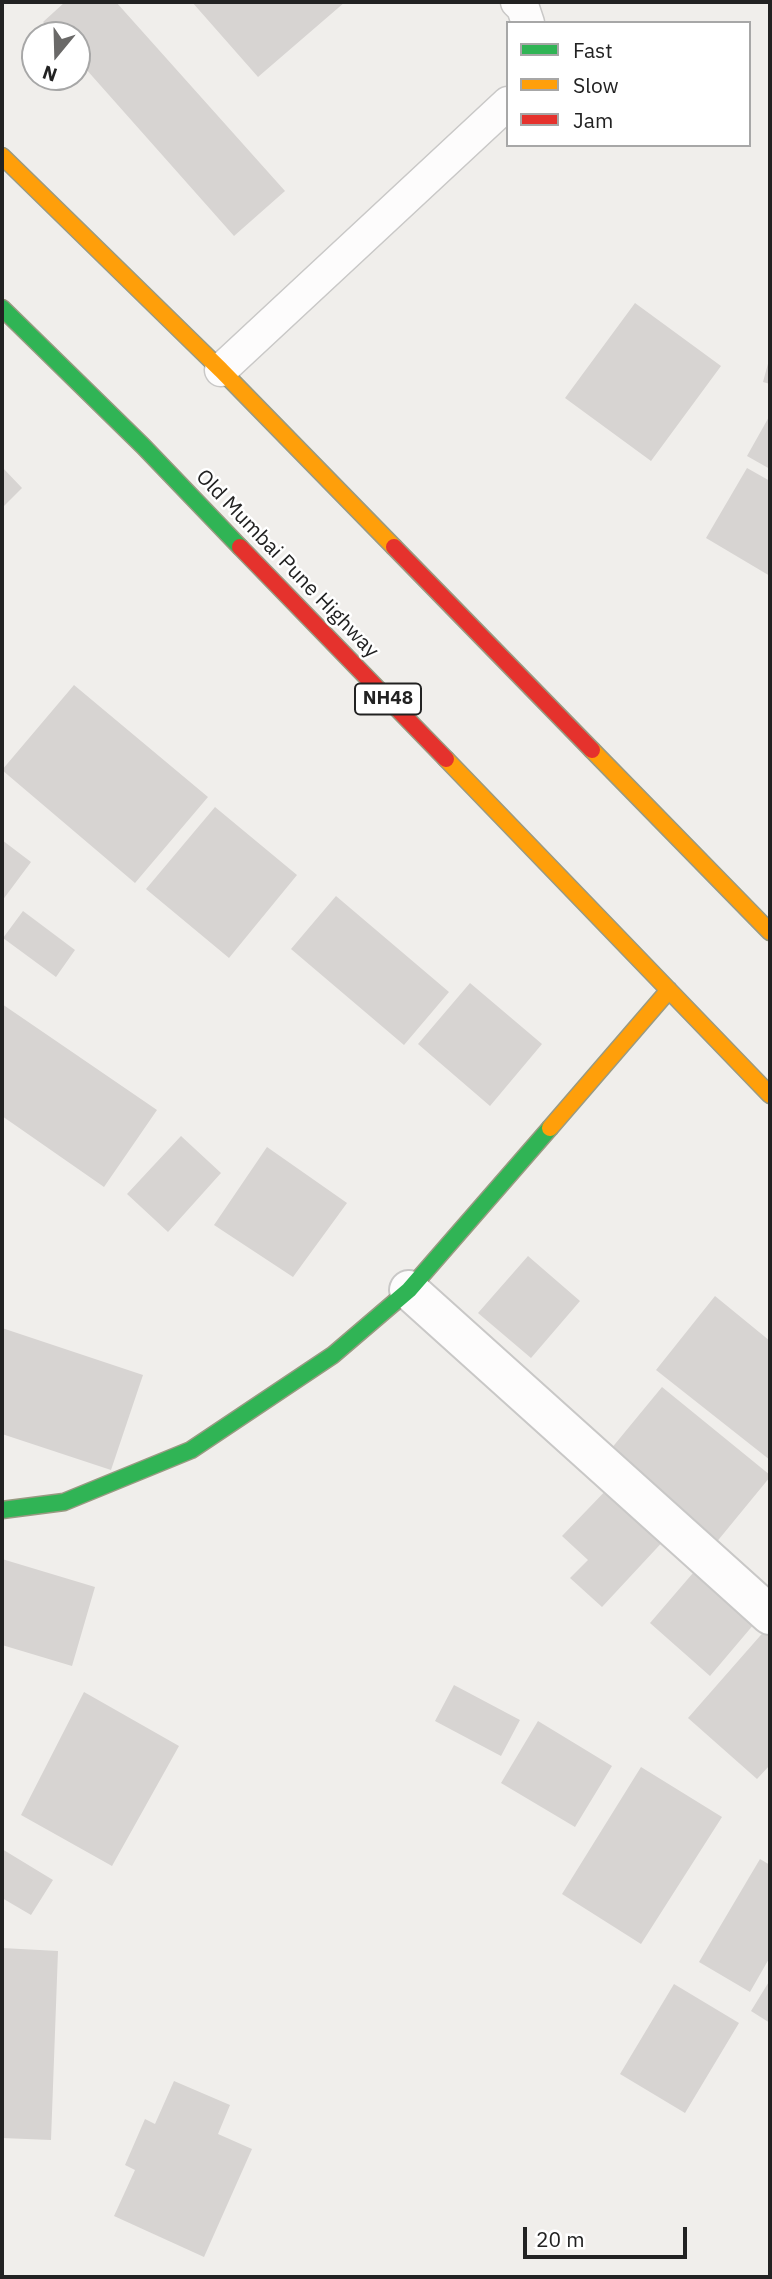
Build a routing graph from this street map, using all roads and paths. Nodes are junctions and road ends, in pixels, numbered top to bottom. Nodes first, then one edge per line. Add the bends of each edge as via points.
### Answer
1 (517, 2) edge
2 (526, 21) edge
3 (506, 105) edge
4 (2, 156) edge
5 (2, 308) edge
6 (221, 370) junction
7 (770, 932) edge
8 (669, 990) junction
9 (770, 1095) edge
10 (409, 1290) junction
11 (2, 1509) edge
12 (770, 1615) edge

1 - 2 lane
3 - 6 lane
4 - 6 main road
5 - 8 main road, Old Mumbai Pune Highway / NH48 via 143,446
6 - 7 main road
8 - 9 main road, Old Mumbai Pune Highway / NH48
8 - 10 main road
10 - 11 main road via 333,1355 191,1450 64,1502
10 - 12 street

